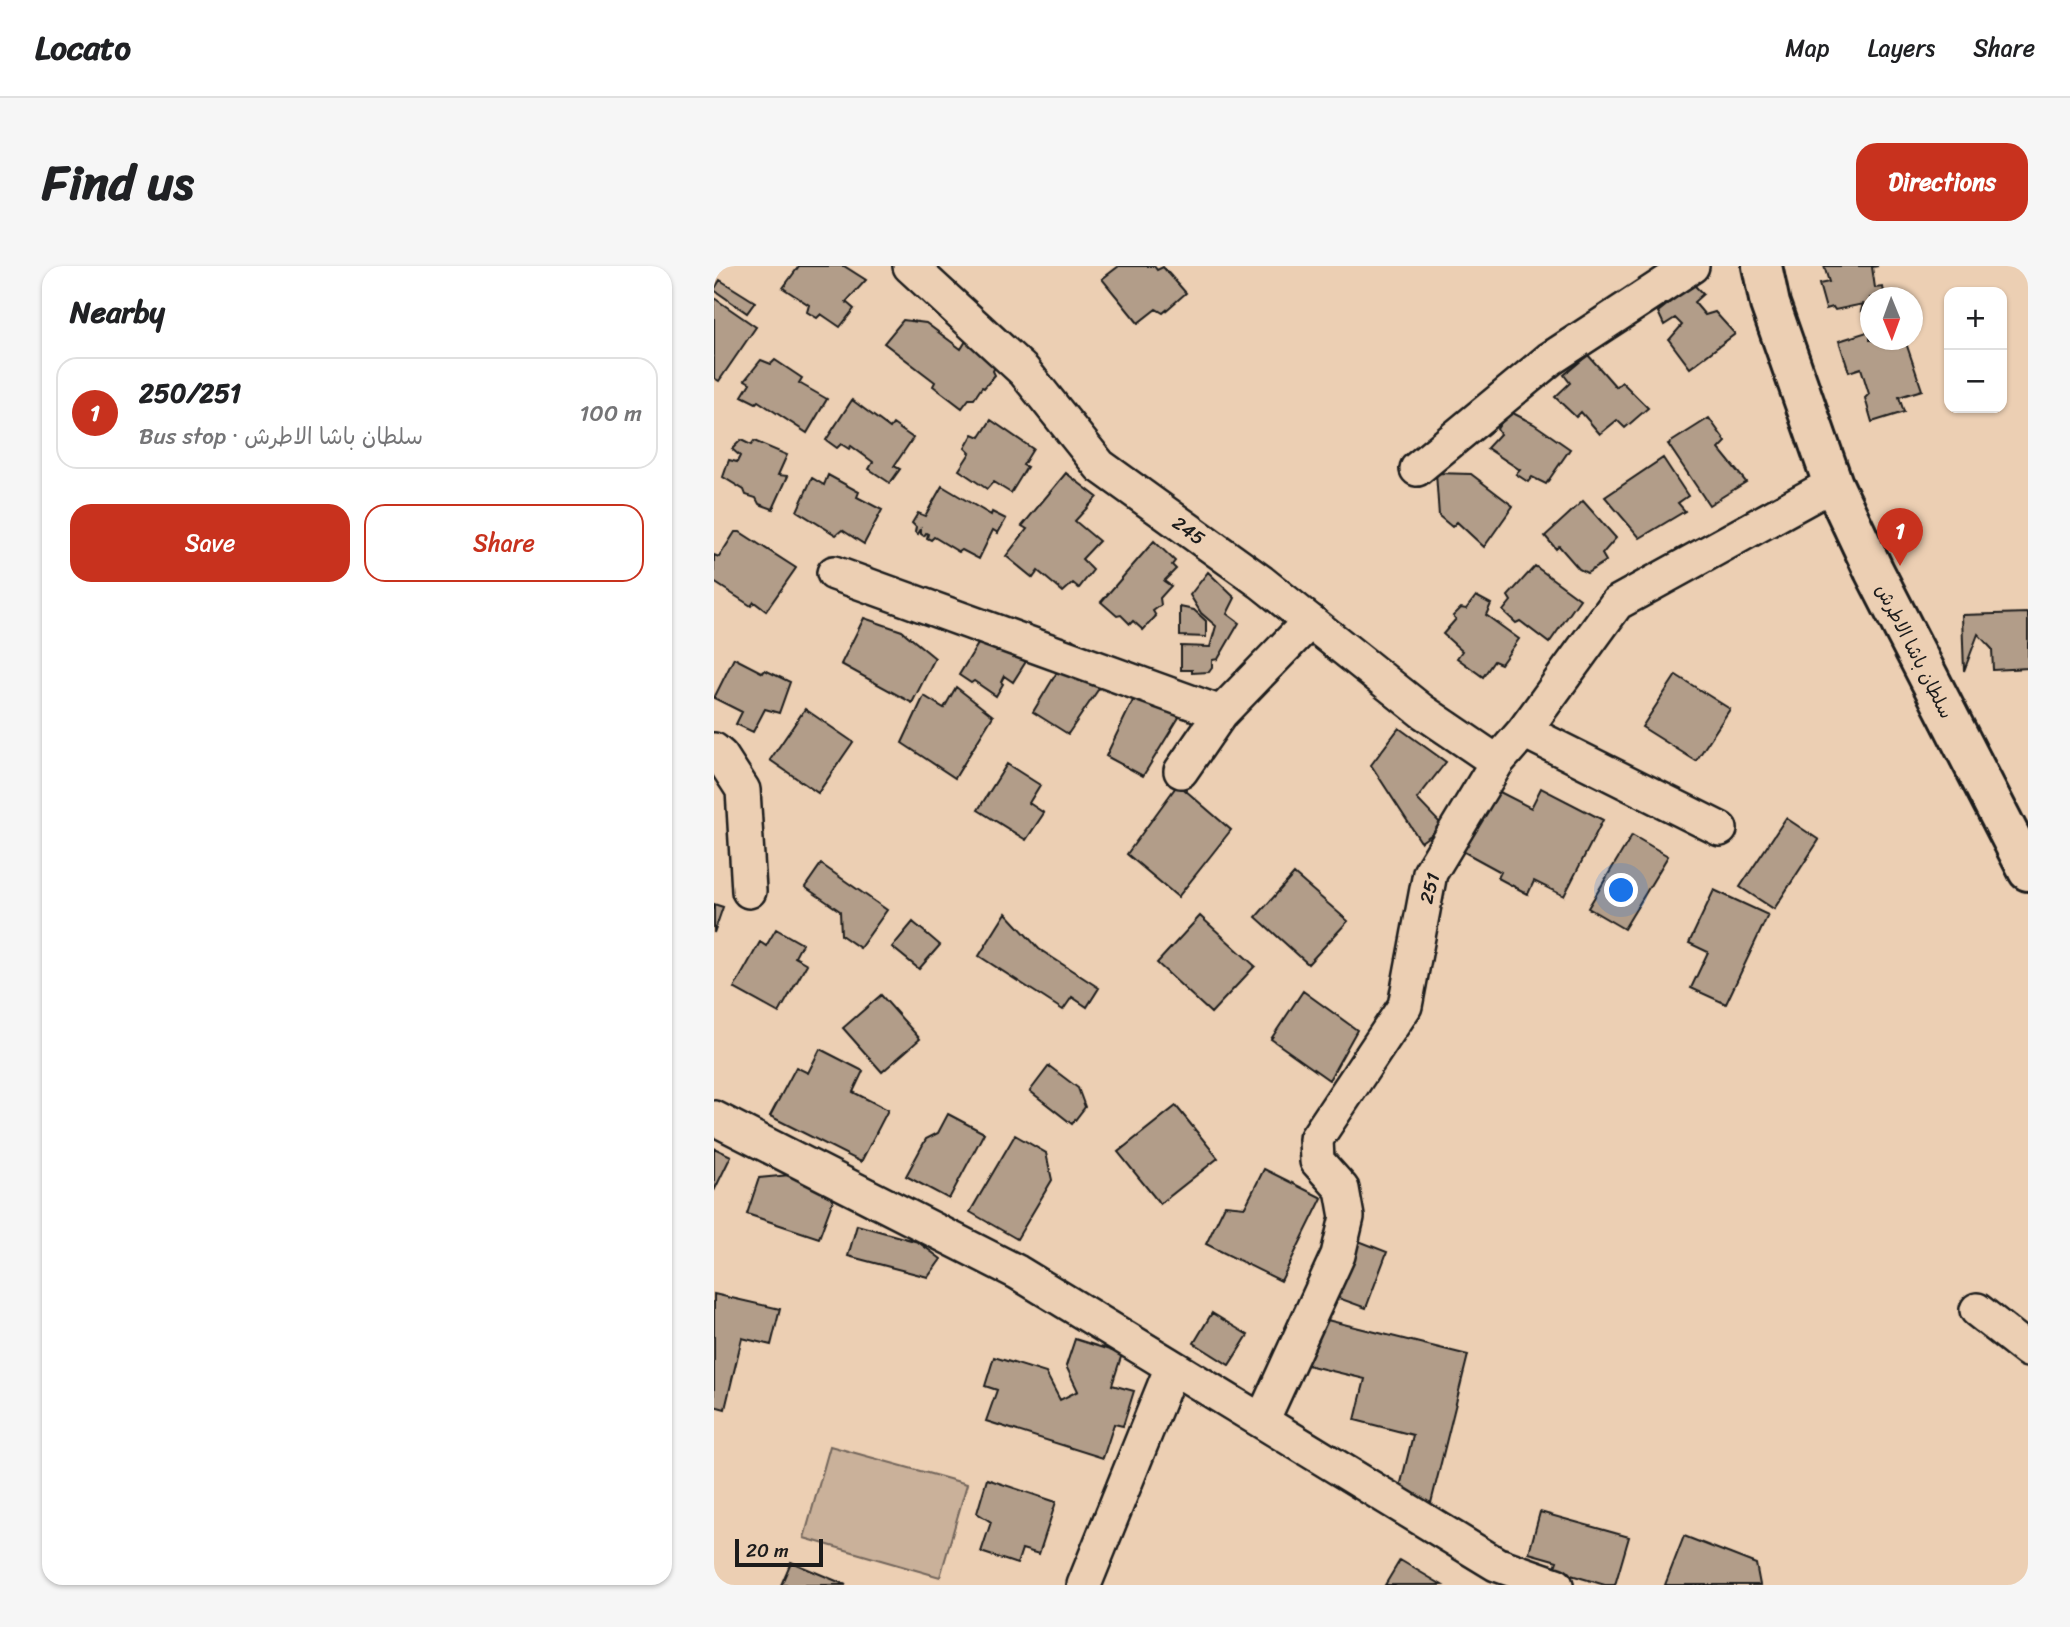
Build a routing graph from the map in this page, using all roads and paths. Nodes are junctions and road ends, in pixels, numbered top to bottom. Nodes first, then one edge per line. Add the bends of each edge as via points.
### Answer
1 (910, 266) edge
2 (1692, 266) edge
3 (1762, 266) edge
4 (1418, 469) dead end
5 (1833, 484) junction
6 (834, 573) dead end
7 (1310, 621) junction
8 (1220, 713) junction
9 (1524, 731) junction
10 (714, 750) edge
11 (1497, 762) junction
12 (1181, 771) dead end
13 (1720, 829) dead end
14 (2028, 871) edge
15 (749, 891) dead end
16 (714, 1118) edge
17 (1977, 1310) dead end
18 (2028, 1350) edge
19 (1172, 1367) junction
20 (1262, 1421) junction
21 (1084, 1585) edge
22 (1556, 1585) edge

1 - 7 street, 245 via 1024,371 1100,466
2 - 4 street via 1550,359
3 - 5 main road, سلطان باشا الاطرش via 1770,304
5 - 9 street, 251 via 1617,603
5 - 14 main road, سلطان باشا الاطرش
6 - 8 street
7 - 8 street
7 - 11 street, 245 via 1422,711
8 - 12 street
9 - 11 street, 251
9 - 13 street
10 - 15 street via 743,790
11 - 20 street, 251 via 1430,873 1405,1006 1316,1139 1317,1161 1342,1189 1347,1217 1338,1255
16 - 19 street via 1017,1272
17 - 18 street
19 - 20 street
19 - 21 street
20 - 22 street via 1496,1564

